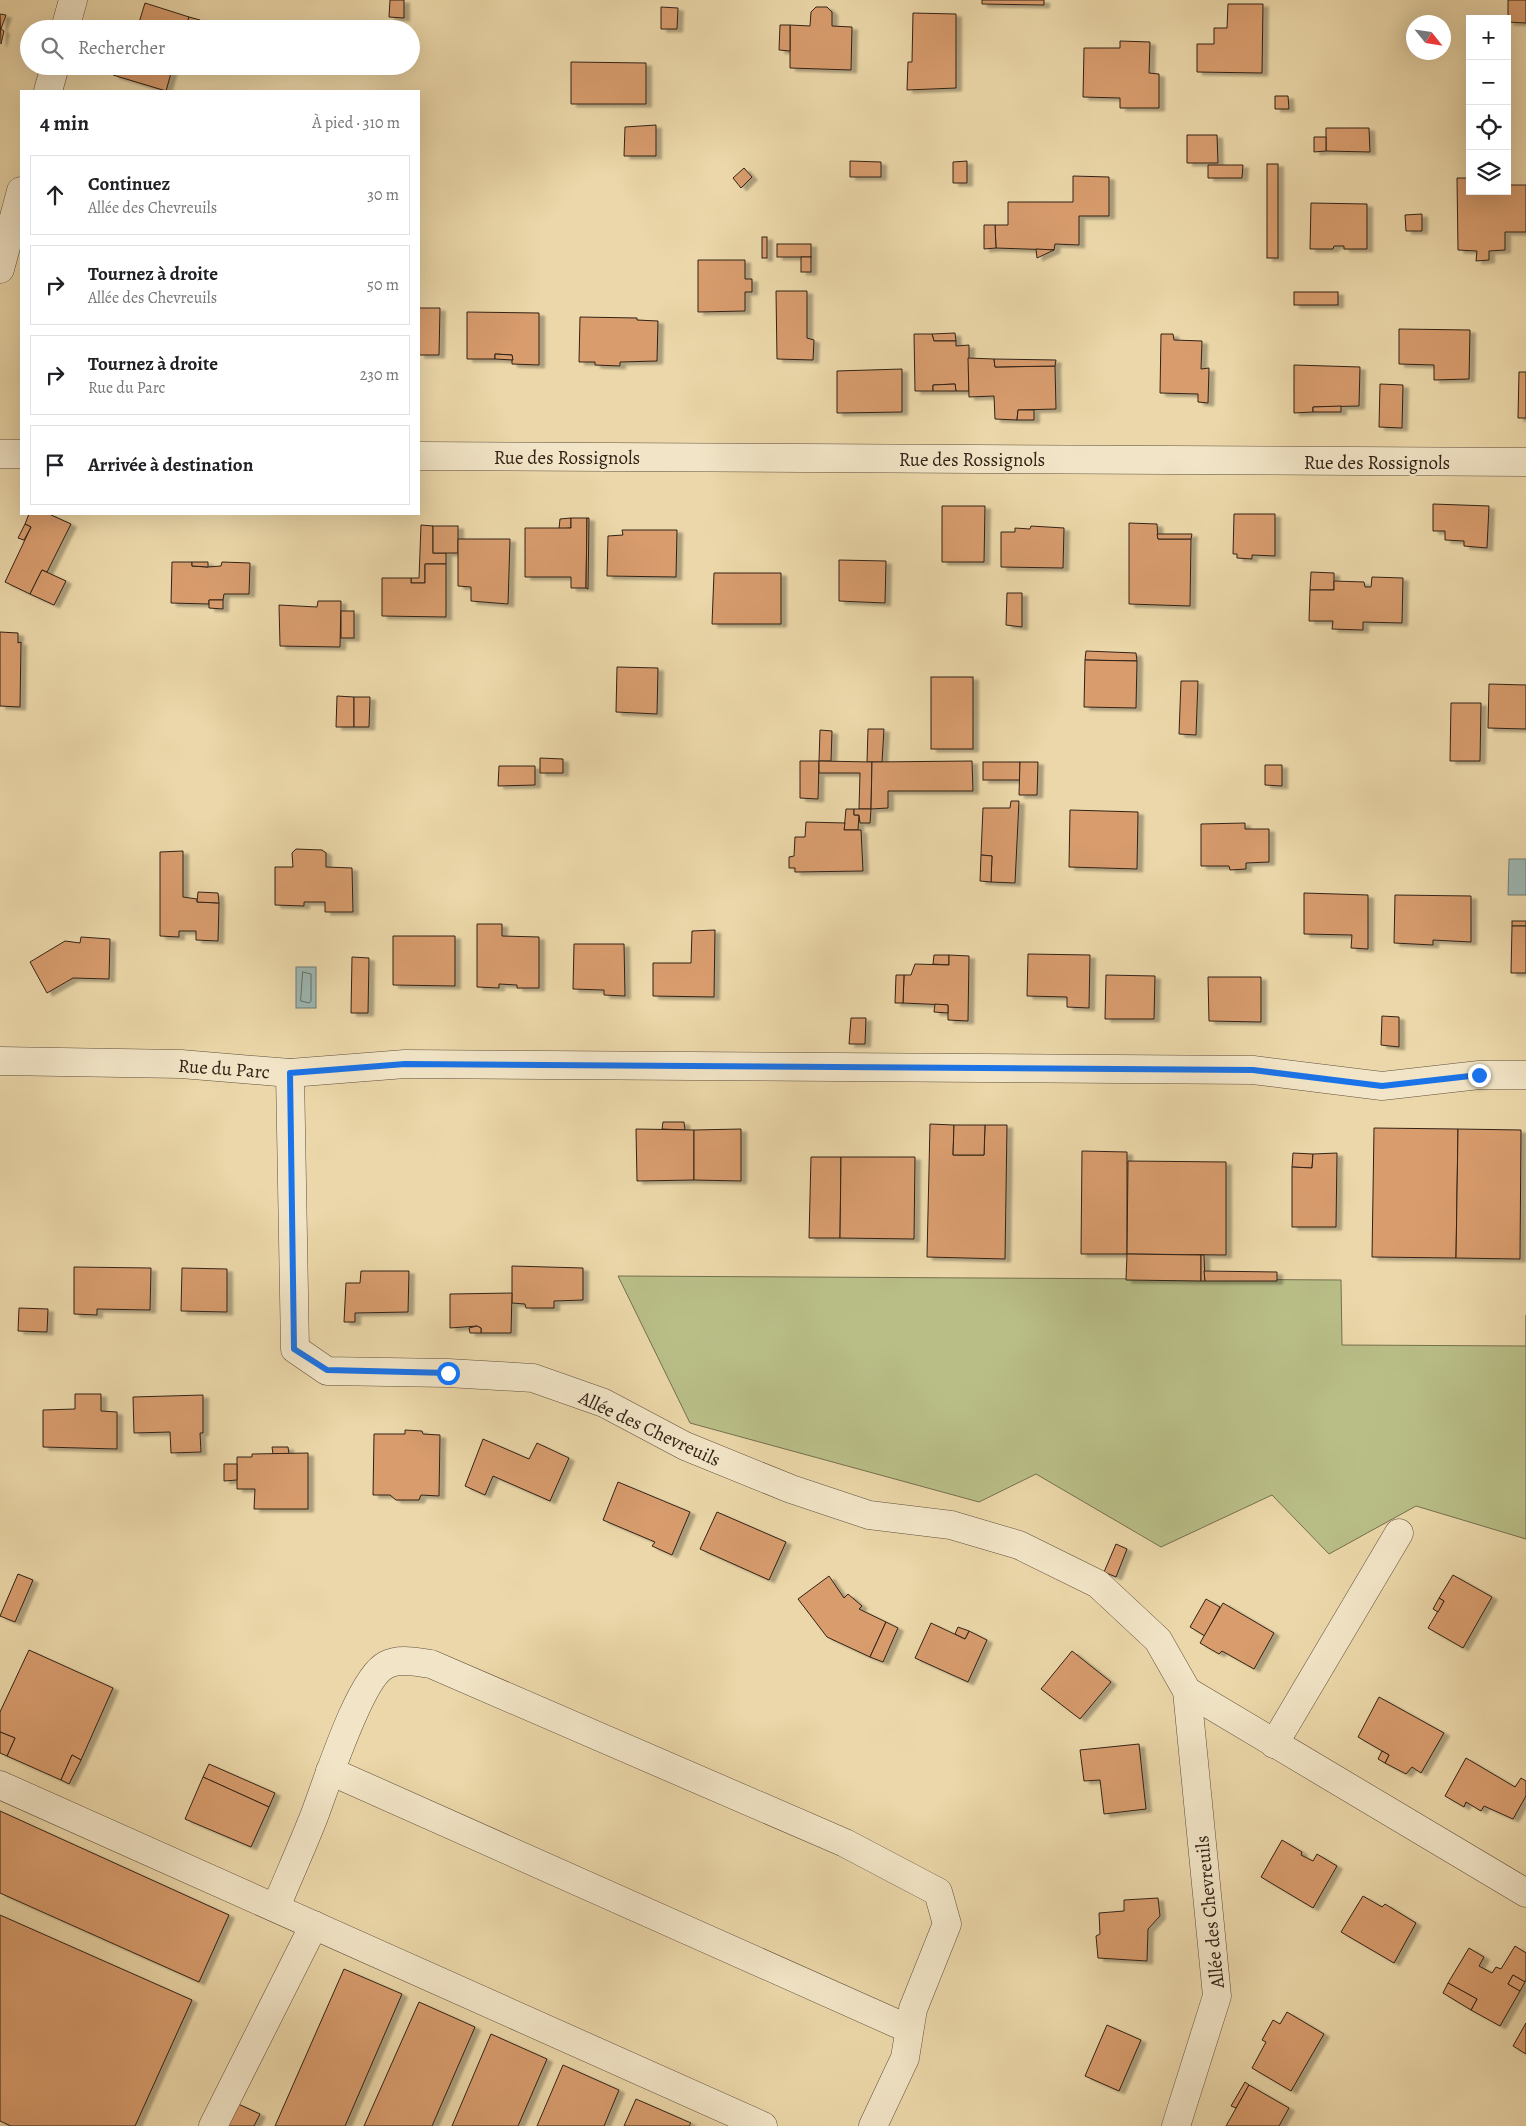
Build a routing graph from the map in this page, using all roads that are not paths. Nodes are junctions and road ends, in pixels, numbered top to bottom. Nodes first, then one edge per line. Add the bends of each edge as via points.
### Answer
1 (73, 0) edge
2 (67, 20) edge
3 (52, 75) edge
4 (48, 90) edge
5 (20, 195) edge
6 (0, 269) edge
7 (0, 454) edge
8 (20, 454) edge
9 (420, 456) edge
10 (1526, 462) edge
11 (0, 1062) edge
12 (290, 1073) junction
13 (1526, 1076) edge
14 (1399, 1533) dead end
15 (1187, 1692) junction
16 (1274, 1744) junction
17 (330, 1771) junction
18 (0, 1785) edge
19 (1526, 1893) edge
20 (276, 1907) junction
21 (314, 1925) junction
22 (909, 2028) junction
23 (213, 2126) edge
24 (763, 2126) edge
25 (873, 2126) edge
26 (1176, 2126) edge

1 - 2 street
3 - 4 street
5 - 6 street
7 - 8 street
9 - 10 street, Rue des Rossignols
11 - 12 street, Rue du Parc via 181,1064
12 - 13 street, Rue du Parc via 405,1064 1243,1070 1382,1086 1479,1075
12 - 15 street, Allée des Chevreuils via 294,1349 327,1370 533,1378 604,1403 685,1446 791,1489 869,1515 951,1525 1019,1545 1098,1584 1158,1640
14 - 16 street
15 - 16 street, Allée des Chevreuils
15 - 26 street, Allée des Chevreuils via 1218,1996
16 - 19 street, Allée des Chevreuils
17 - 20 street
17 - 22 street
17 - 22 street via 365,1690 384,1665 403,1660 431,1664 845,1843 938,1892 947,1924 913,2009
18 - 20 street
20 - 21 street
21 - 23 street
21 - 24 street
22 - 25 street via 904,2058

